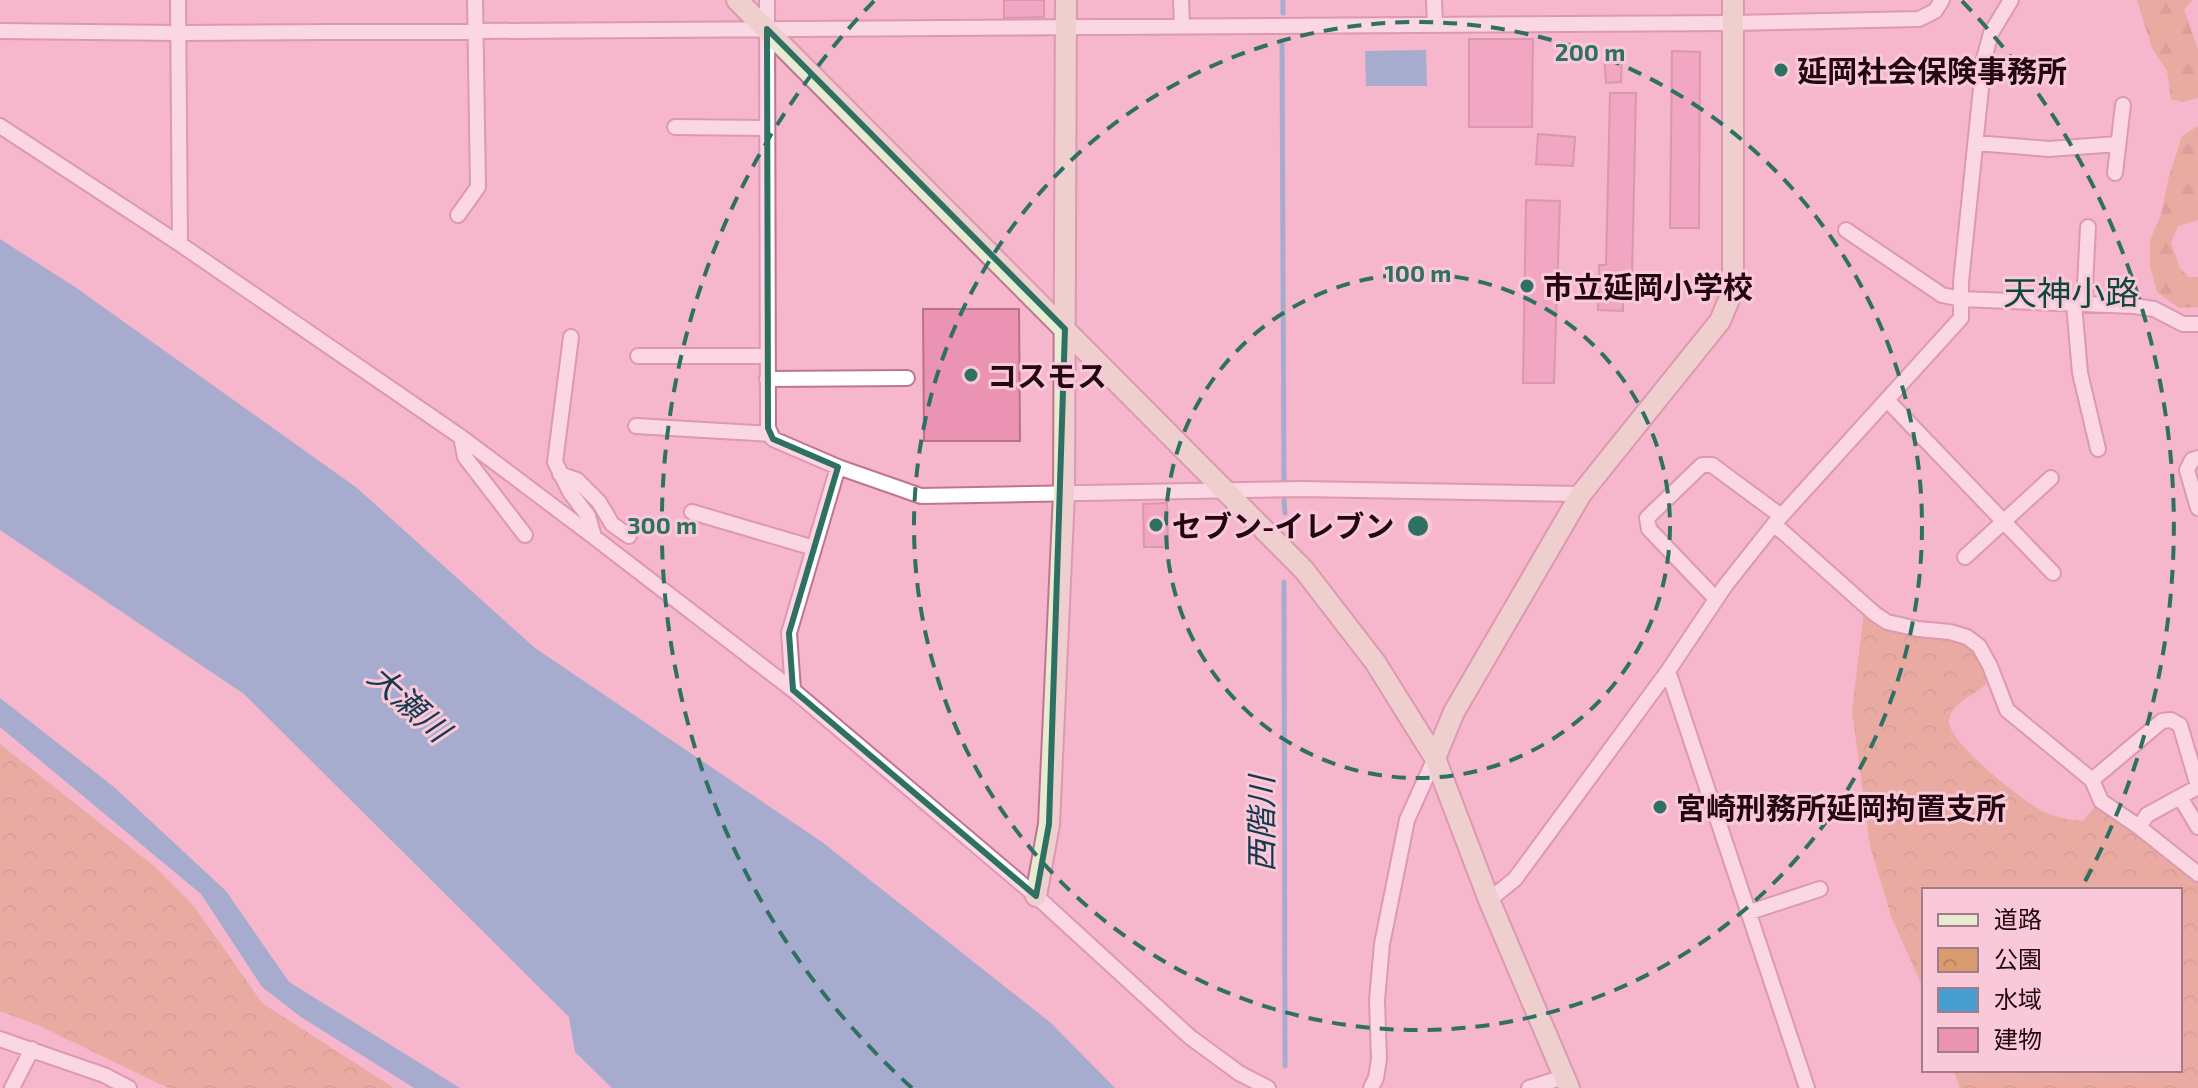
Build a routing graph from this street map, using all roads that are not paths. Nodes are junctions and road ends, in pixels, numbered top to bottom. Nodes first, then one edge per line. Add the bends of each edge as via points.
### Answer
1 (178, 0) edge
2 (475, 0) edge
3 (737, 0) edge
4 (767, 0) edge
5 (1066, 0) edge
6 (1181, 0) edge
7 (1434, 0) edge
8 (1733, 0) edge
9 (1942, 0) edge
10 (2011, 0) edge
11 (1733, 23) junction
12 (1435, 24) junction
13 (1182, 26) junction
14 (1066, 27) junction
15 (767, 29) junction
16 (475, 30) junction
17 (0, 31) edge
18 (178, 33) junction
19 (2123, 105) dead end
20 (0, 126) edge
21 (675, 127) dead end
22 (767, 128) junction
23 (1976, 143) junction
24 (2118, 144) junction
25 (2115, 173) dead end
26 (458, 215) dead end
27 (2088, 227) dead end
28 (1846, 230) dead end
29 (180, 244) junction
30 (1961, 299) junction
31 (2079, 304) junction
32 (2198, 324) edge
33 (1065, 329) junction
34 (571, 337) dead end
35 (638, 356) dead end
36 (767, 356) junction
37 (907, 378) dead end
38 (767, 379) junction
39 (1888, 401) junction
40 (636, 426) dead end
41 (771, 434) junction
42 (461, 437) junction
43 (2098, 449) dead end
44 (2198, 458) edge
45 (838, 467) junction
46 (560, 474) junction
47 (2051, 478) dead end
48 (1230, 492) junction
49 (1064, 493) junction
50 (1581, 494) junction
51 (2198, 508) edge
52 (692, 512) dead end
53 (1778, 520) junction
54 (2003, 521) junction
55 (525, 535) dead end
56 (629, 536) dead end
57 (594, 537) junction
58 (814, 548) junction
59 (1965, 557) dead end
60 (2053, 573) dead end
61 (1716, 599) junction
62 (1668, 671) junction
63 (793, 690) junction
64 (1435, 758) junction
65 (2092, 780) junction
66 (2198, 786) edge
67 (2180, 797) junction
68 (2139, 827) junction
69 (2198, 827) edge
70 (2198, 874) edge
71 (1820, 889) dead end
72 (1036, 896) junction
73 (1489, 900) junction
74 (1750, 912) junction
75 (0, 1039) edge
76 (32, 1049) junction
77 (1566, 1082) edge
78 (12, 1088) edge
79 (129, 1088) edge
80 (1268, 1088) edge
81 (1371, 1088) edge
82 (1529, 1088) edge
83 (1807, 1088) edge

1 - 18 street
2 - 16 street
3 - 15 street
4 - 15 street
5 - 14 street
6 - 13 street
7 - 12 street
8 - 11 street
9 - 11 street via 1935,11 1919,19
10 - 23 street via 1991,33 1984,59
11 - 12 street
11 - 50 street via 1730,297 1707,339
12 - 13 street
13 - 14 street
14 - 15 street
14 - 33 street
15 - 16 street
15 - 22 street
15 - 33 street
16 - 18 street
16 - 26 street via 478,187
17 - 18 street
18 - 29 street
19 - 24 street
20 - 29 street
21 - 22 street
22 - 36 street
23 - 24 street via 2049,149
23 - 30 street
24 - 25 street
27 - 31 street
28 - 30 street via 1942,295
29 - 42 street
30 - 31 street
30 - 39 street via 1961,318
31 - 32 street via 2154,309 2183,324
31 - 43 street via 2080,373
33 - 48 street
33 - 49 street
34 - 46 street via 555,462
35 - 36 street
36 - 38 street
37 - 38 street
38 - 41 street
39 - 53 street
39 - 54 street
40 - 41 street
41 - 45 street
42 - 55 street via 465,457
42 - 57 street
44 - 51 street via 2187,470
45 - 49 street via 921,496
45 - 58 street
46 - 56 street via 577,480 612,524
46 - 57 street via 588,516
47 - 54 street
48 - 49 street
48 - 50 street
48 - 64 street via 1304,570 1375,662
49 - 72 street via 1049,824
50 - 64 street via 1454,712
52 - 58 street
53 - 61 street
53 - 61 street via 1712,465 1702,465 1647,518 1649,529
53 - 65 street via 1887,622 1950,632 1979,646 2007,710
54 - 59 street
54 - 60 street
57 - 63 street
58 - 63 street via 789,633
61 - 62 street
62 - 73 street via 1515,879
62 - 74 street
63 - 72 street
64 - 73 street
64 - 81 street via 1407,820 1385,929 1377,1000 1379,1059
65 - 66 street via 2162,721 2171,720 2180,725
65 - 68 street via 2101,801
66 - 67 street
67 - 68 street via 2147,815
67 - 69 street
68 - 70 street
71 - 74 street
72 - 80 street via 1190,1037
73 - 77 street
74 - 83 street
75 - 76 street
76 - 78 street
76 - 79 street
77 - 82 street

